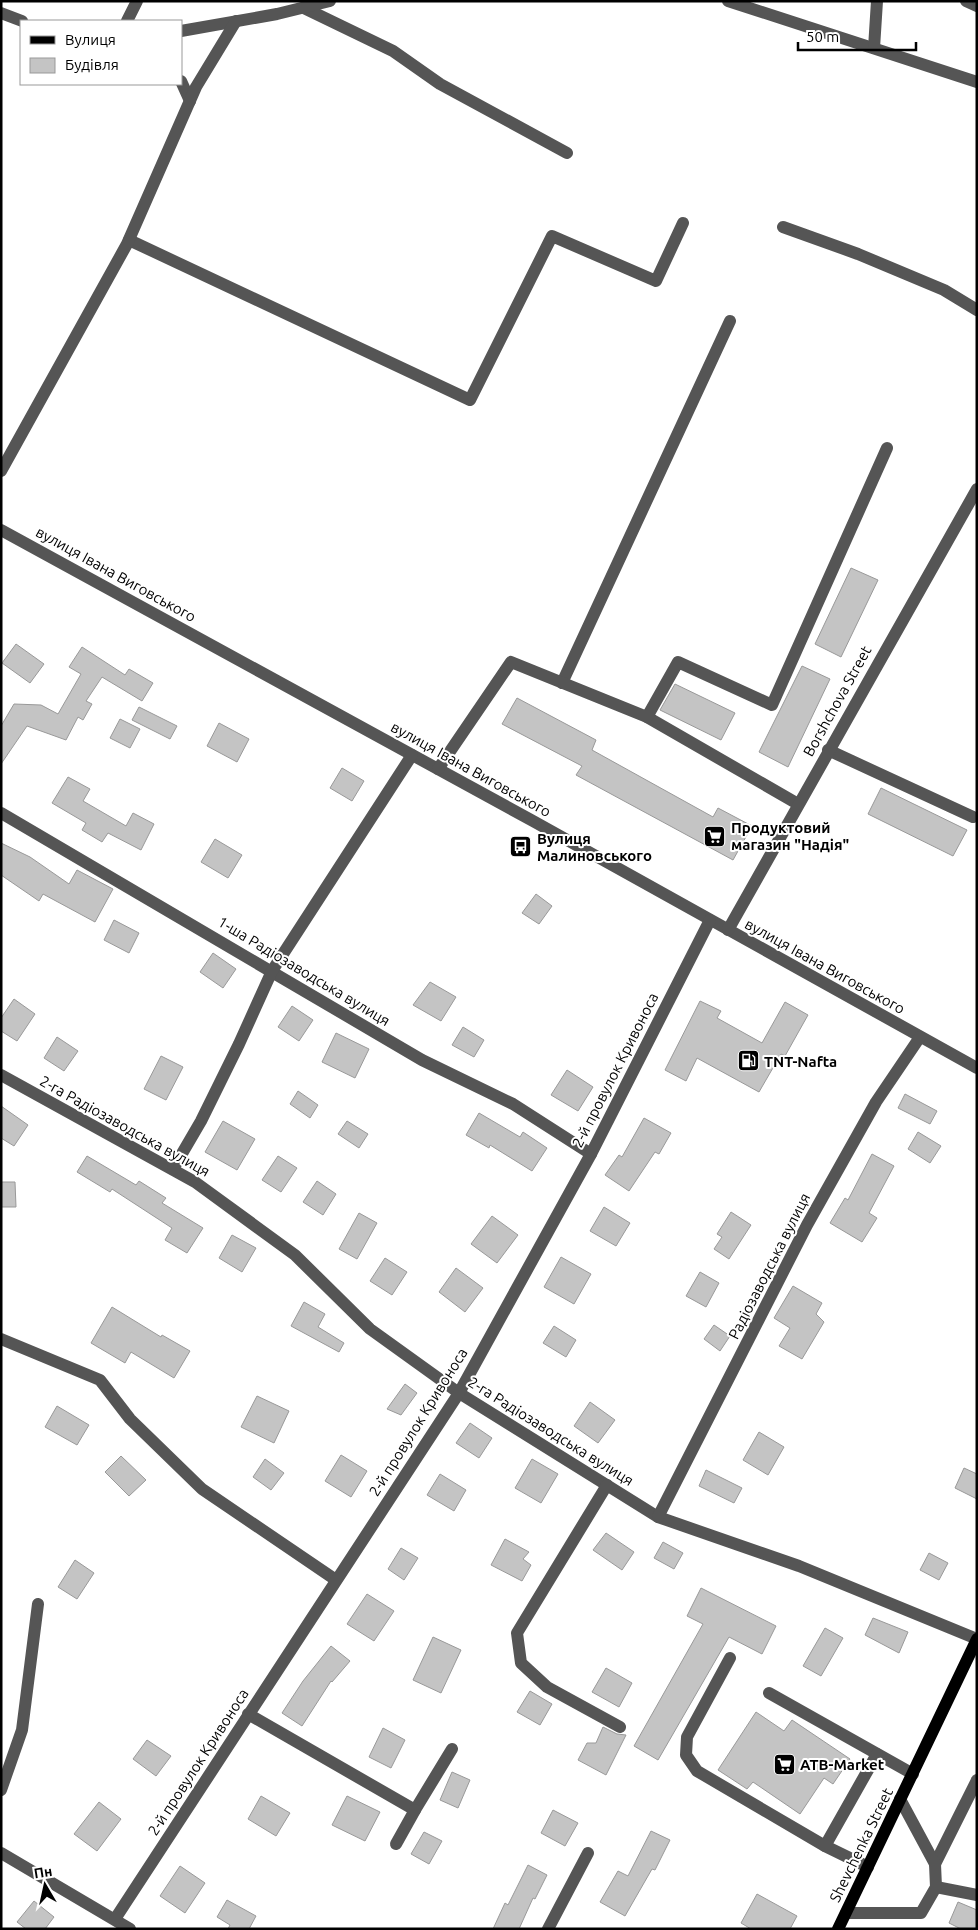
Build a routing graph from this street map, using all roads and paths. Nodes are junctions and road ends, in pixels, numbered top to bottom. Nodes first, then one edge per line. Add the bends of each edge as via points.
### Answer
1 (137, 1) edge
2 (330, 1) edge
3 (728, 1) edge
4 (877, 1) edge
5 (966, 1) edge
6 (977, 6) edge
7 (304, 8) junction
8 (1, 13) edge
9 (20, 20) edge
10 (128, 20) edge
11 (236, 22) junction
12 (182, 31) edge
13 (874, 48) junction
14 (977, 82) edge
15 (182, 83) edge
16 (190, 101) junction
17 (567, 153) dead end
18 (683, 223) dead end
19 (783, 227) dead end
20 (129, 240) junction
21 (977, 310) edge
22 (730, 321) dead end
23 (887, 448) dead end
24 (1, 471) edge
25 (977, 489) edge
26 (1, 530) edge
27 (562, 683) junction
28 (647, 717) junction
29 (828, 750) junction
30 (412, 755) junction
31 (438, 769) junction
32 (798, 804) junction
33 (1, 813) edge
34 (974, 817) dead end
35 (710, 920) junction
36 (728, 930) junction
37 (272, 971) junction
38 (920, 1037) junction
39 (977, 1068) edge
40 (1, 1076) edge
41 (591, 1154) junction
42 (172, 1169) junction
43 (1, 1339) edge
44 (459, 1393) junction
45 (607, 1485) junction
46 (658, 1517) junction
47 (336, 1580) junction
48 (38, 1604) dead end
49 (977, 1639) edge
50 (730, 1658) dead end
51 (769, 1693) dead end
52 (248, 1714) junction
53 (620, 1727) dead end
54 (452, 1749) dead end
55 (876, 1754) junction
56 (912, 1774) junction
57 (977, 1780) edge
58 (1, 1790) edge
59 (900, 1799) junction
60 (415, 1810) junction
61 (396, 1844) dead end
62 (825, 1846) junction
63 (1, 1853) edge
64 (588, 1853) dead end
65 (935, 1864) junction
66 (868, 1867) junction
67 (936, 1887) junction
68 (977, 1895) edge
69 (846, 1913) junction
70 (115, 1919) junction
71 (130, 1929) edge
72 (548, 1929) edge
73 (838, 1929) edge

1 - 10 street
2 - 7 street
3 - 13 street
4 - 13 street
5 - 6 street
7 - 11 street
7 - 17 street via 393,51 440,84
8 - 9 street
11 - 12 street
11 - 16 street
13 - 14 street
15 - 16 street
16 - 20 street
18 - 20 street via 656,281 552,236 470,400
19 - 21 street via 944,290
20 - 24 street
22 - 27 street
23 - 28 street via 772,705 678,662
25 - 29 street, Borshchova Street
26 - 30 street, вулиця Івана Виговського
27 - 28 street
27 - 31 street via 511,662
28 - 32 street
29 - 32 street, Borshchova Street
29 - 34 street
30 - 31 street, вулиця Івана Виговського
30 - 37 street
31 - 35 street, вулиця Івана Виговського
32 - 36 street, Borshchova Street
33 - 37 street, 1-ша Радіозаводська вулиця
35 - 36 street, вулиця Івана Виговського
35 - 41 street, 2-й провулок Кривоноса
36 - 38 street, вулиця Івана Виговського
37 - 41 street, 1-ша Радіозаводська вулиця via 422,1060 513,1104
37 - 42 street via 240,1044 201,1121
38 - 39 street, вулиця Івана Виговського
38 - 46 street, Радіозаводська вулиця via 876,1102 807,1225
40 - 42 street, 2-га Радіозаводська вулиця
41 - 44 street, 2-й провулок Кривоноса
42 - 44 street, 2-га Радіозаводська вулиця via 195,1182 295,1255 370,1329
43 - 47 street via 100,1380 130,1419 202,1489
44 - 45 street, 2-га Радіозаводська вулиця
44 - 47 street, 2-й провулок Кривоноса
45 - 46 street, 2-га Радіозаводська вулиця
45 - 53 street via 517,1633 521,1663 547,1688
46 - 49 street, 2-га Радіозаводська вулиця via 798,1566
47 - 52 street, 2-й провулок Кривоноса
48 - 58 street via 22,1730
49 - 56 main road, Shevchenka Street
50 - 62 street via 687,1737 686,1755 697,1771
51 - 55 street
52 - 60 street
52 - 70 street, 2-й провулок Кривоноса
54 - 60 street
55 - 56 street
55 - 62 street
56 - 59 main road, Shevchenka Street
57 - 65 street
59 - 65 street
59 - 66 main road, Shevchenka Street
60 - 61 street
62 - 66 street
63 - 70 street
64 - 72 street
65 - 67 street
66 - 69 main road, Shevchenka Street
67 - 68 street
67 - 69 street via 921,1913
69 - 73 main road, Shevchenka Street
70 - 71 street

